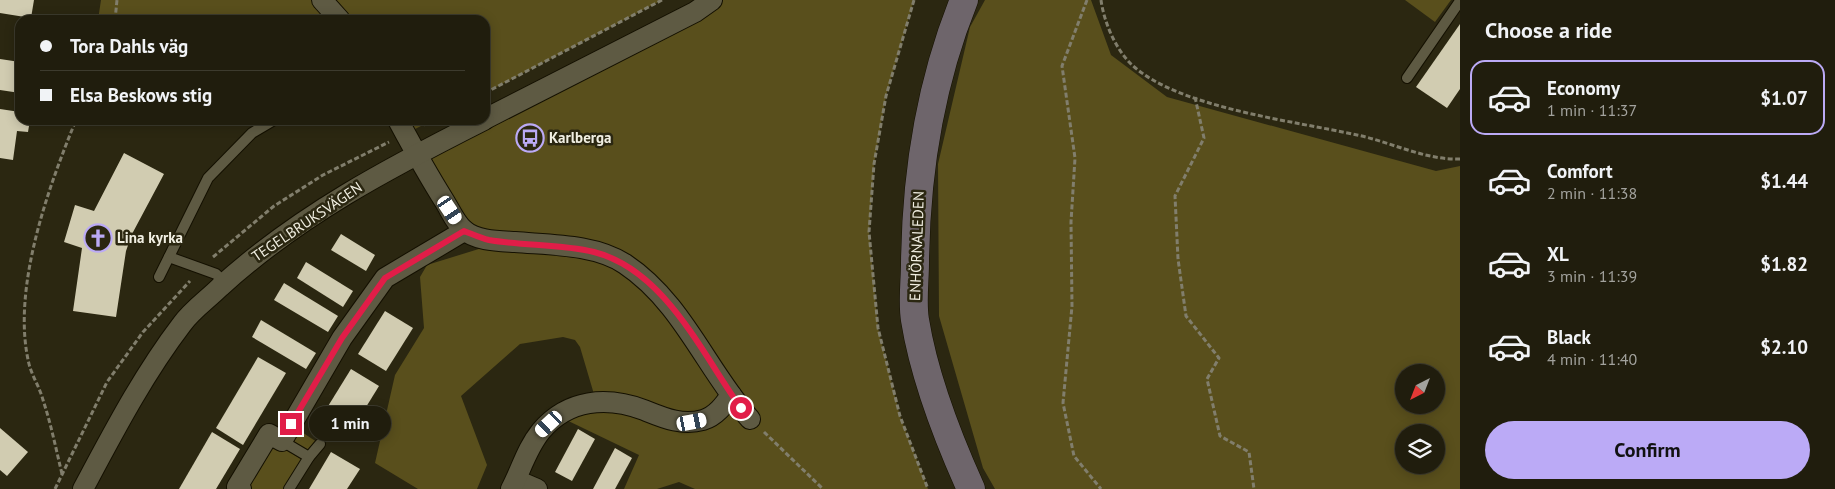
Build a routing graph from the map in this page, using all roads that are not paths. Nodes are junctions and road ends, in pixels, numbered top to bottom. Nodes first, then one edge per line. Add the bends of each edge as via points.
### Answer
1 (322, 0) edge
2 (712, 0) edge
3 (964, 0) edge
4 (1460, 1) edge
5 (336, 15) edge
6 (1407, 78) dead end
7 (490, 117) edge
8 (266, 125) edge
9 (401, 125) edge
10 (474, 125) edge
11 (416, 154) junction
12 (464, 231) junction
13 (169, 257) junction
14 (159, 277) dead end
15 (225, 283) junction
16 (731, 395) junction
17 (750, 419) road end
18 (282, 441) junction
19 (320, 444) dead end
20 (308, 457) junction
21 (514, 484) edge
22 (83, 489) edge
23 (241, 489) edge
24 (290, 489) edge
25 (537, 489) edge
26 (971, 489) edge

1 - 5 street
2 - 7 street, TEGELBRUKSVÄGEN via 687,16
3 - 26 street, ENHÖRNALEDEN via 930,107 919,170 915,319 937,405
4 - 6 lane
8 - 13 lane via 252,133 208,178
9 - 11 street
10 - 11 street, TEGELBRUKSVÄGEN
11 - 12 street
11 - 15 street, TEGELBRUKSVÄGEN via 337,198 256,255
12 - 16 street via 487,240 595,252 623,263 649,282 671,306
12 - 18 street via 385,278 342,338
13 - 14 lane
13 - 15 lane via 216,274
15 - 22 street, TEGELBRUKSVÄGEN via 183,322 130,402
16 - 17 street
16 - 21 street via 713,415 692,422 678,422 609,401 571,407 541,432
18 - 20 lane
18 - 23 street via 269,434 237,487
19 - 20 lane
20 - 24 lane
21 - 25 street

